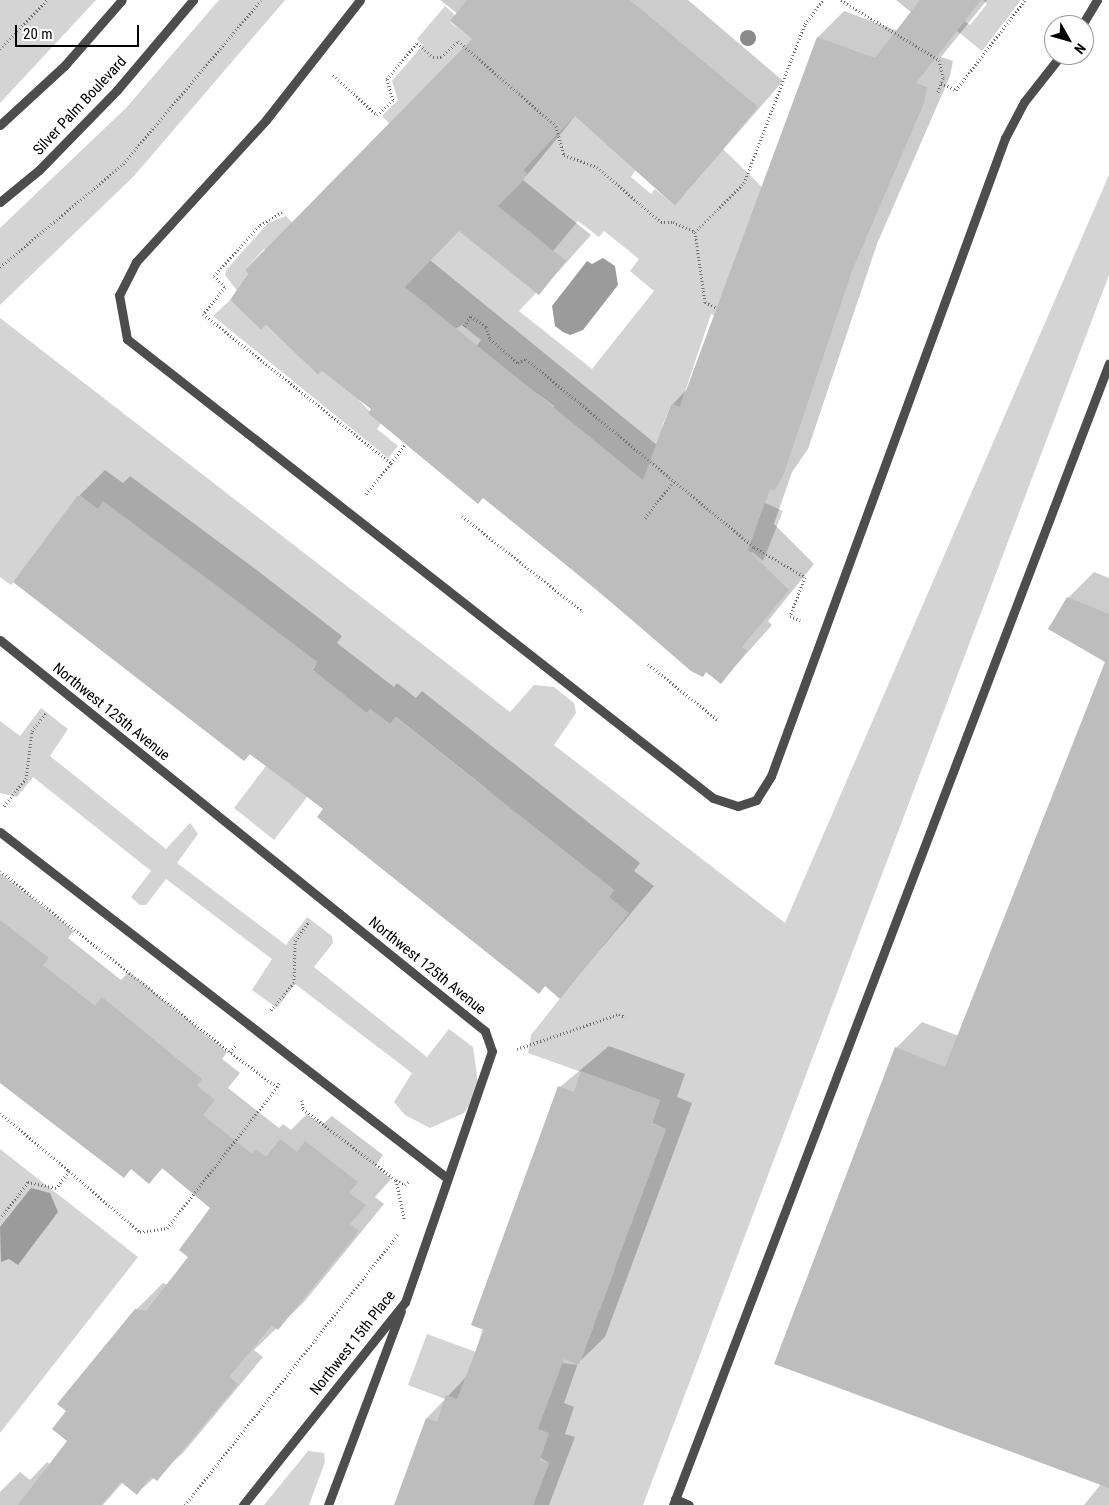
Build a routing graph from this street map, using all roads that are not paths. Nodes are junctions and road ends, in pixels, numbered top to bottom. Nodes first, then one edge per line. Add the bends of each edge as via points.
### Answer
1 (122, 0) edge
2 (193, 0) edge
3 (360, 0) edge
4 (1097, 0) edge
5 (1088, 15) edge
6 (1053, 65) edge
7 (0, 125) edge
8 (0, 202) edge
9 (1109, 363) edge
10 (0, 640) edge
11 (0, 832) edge
12 (447, 1178) junction
13 (405, 1302) junction
14 (674, 1502) edge
15 (243, 1505) edge
16 (328, 1505) edge
17 (689, 1505) edge

1 - 7 street via 64,65
2 - 8 street, Silver Palm Boulevard via 117,90 39,170
3 - 6 street via 266,120 136,262 119,295 127,339 714,798 738,806 756,800 771,776 1005,138 1024,102
4 - 5 street
9 - 14 street
10 - 12 street, Northwest 125th Avenue via 485,1031 491,1059
11 - 12 street
12 - 13 street, Northwest 15th Place
13 - 15 street, Northwest 15th Place
13 - 16 street
14 - 17 street

